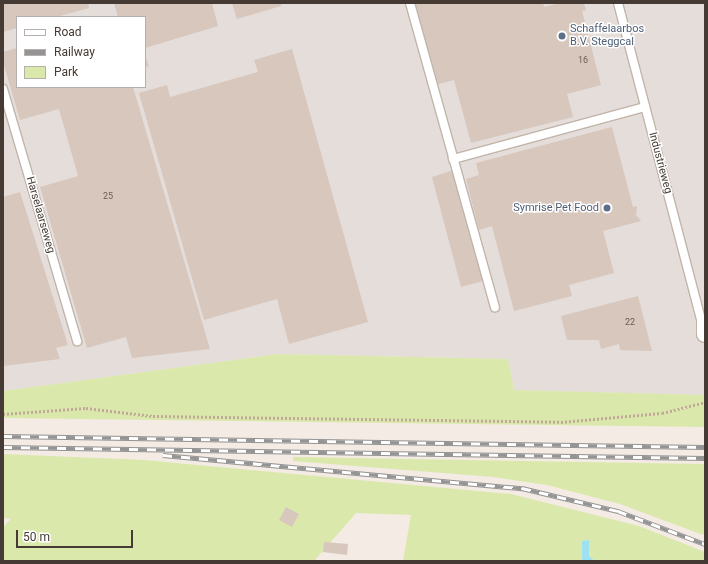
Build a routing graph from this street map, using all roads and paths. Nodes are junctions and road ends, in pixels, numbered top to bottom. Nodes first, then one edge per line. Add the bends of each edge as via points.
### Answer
1 (410, 3) edge
2 (618, 3) edge
3 (3, 89) edge
4 (645, 107) junction
5 (453, 159) junction
6 (495, 307) dead end
7 (704, 327) edge
8 (77, 341) dead end
9 (705, 402) edge
10 (3, 414) edge

1 - 5 lane
2 - 4 lane, Industrieweg
3 - 8 lane, Harselaarseweg
4 - 5 lane
4 - 7 lane, Industrieweg
5 - 6 lane
9 - 10 path via 662,413 561,422 153,416 86,408

